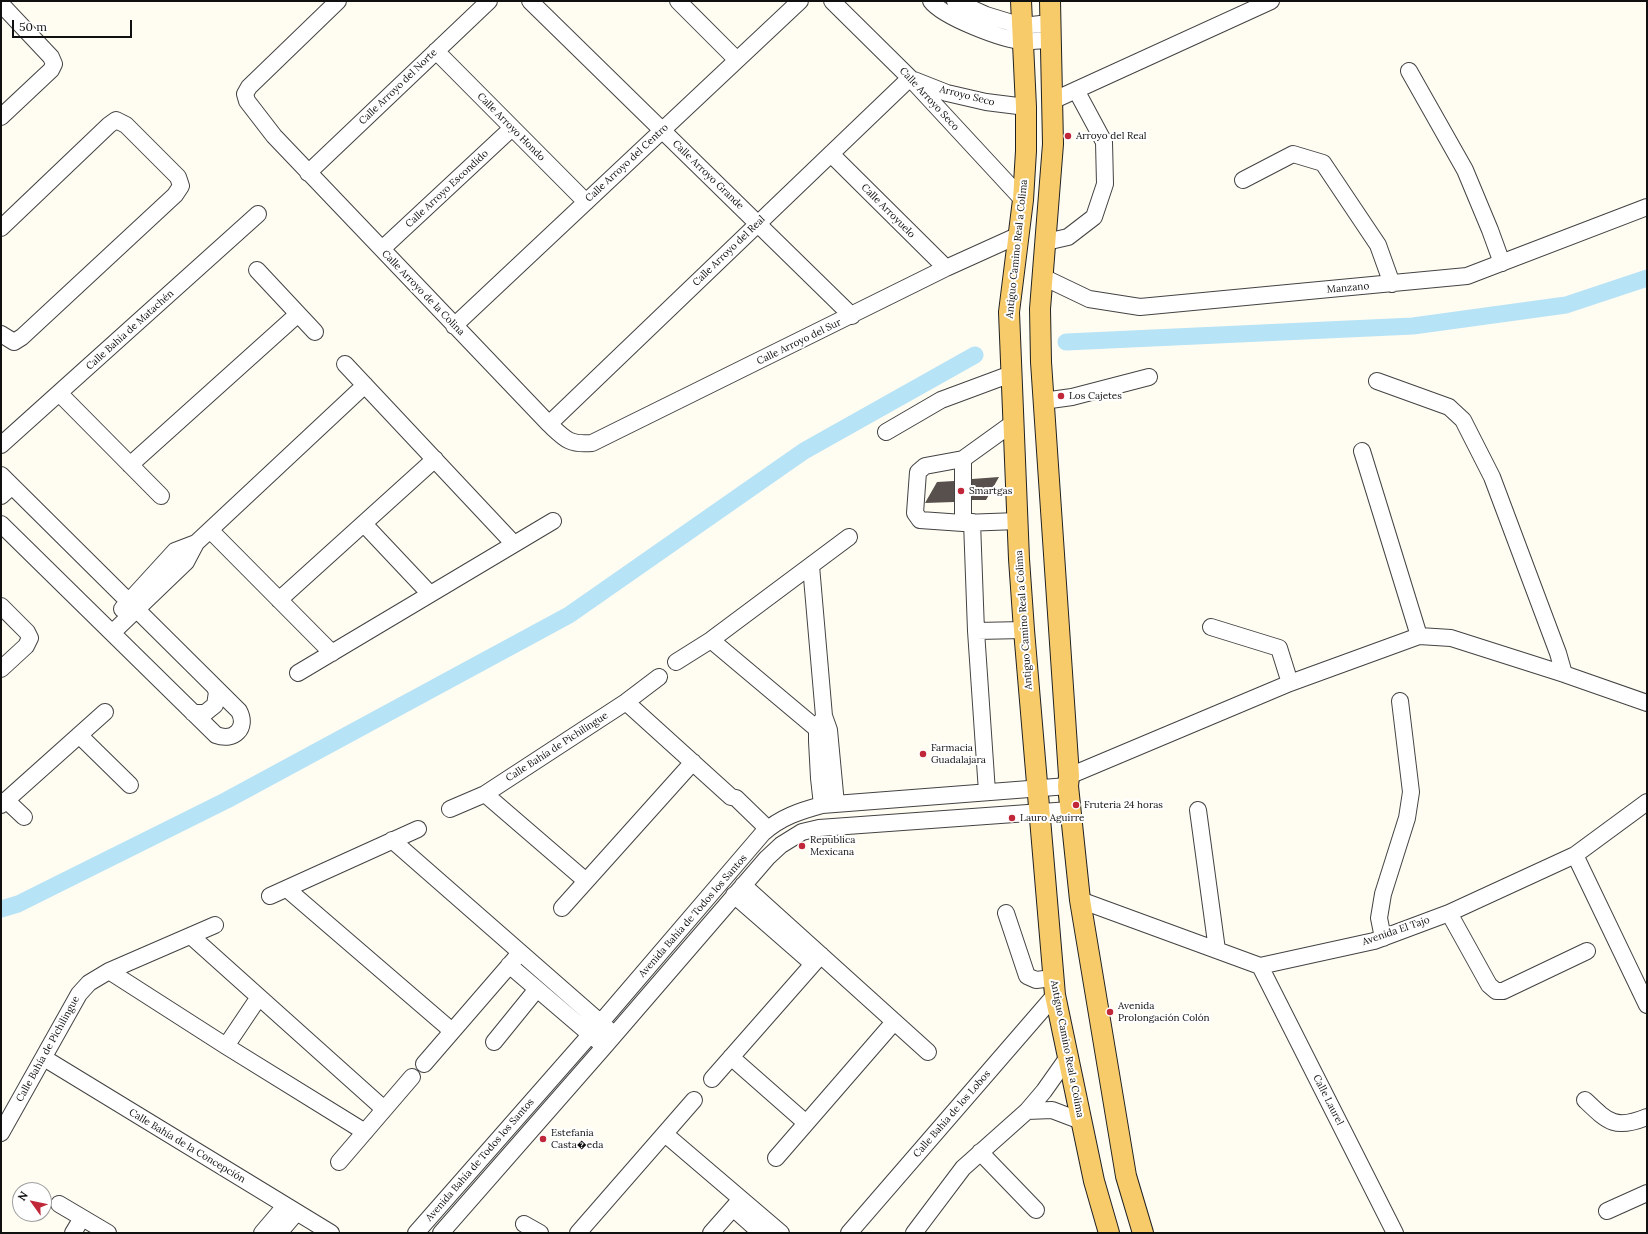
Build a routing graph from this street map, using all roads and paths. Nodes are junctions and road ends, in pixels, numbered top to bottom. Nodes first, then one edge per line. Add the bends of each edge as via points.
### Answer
1 (338, 1) edge
2 (489, 1) edge
3 (530, 1) edge
4 (678, 1) edge
5 (800, 1) edge
6 (832, 1) edge
7 (955, 1) edge
8 (1050, 1) edge
9 (1271, 1) edge
10 (932, 2) edge
11 (1019, 2) edge
12 (1, 4) edge
13 (984, 22) junction
14 (1051, 31) junction
15 (1022, 34) junction
16 (436, 51) junction
17 (737, 60) junction
18 (1409, 71) dead end
19 (910, 78) junction
20 (1076, 90) junction
21 (1052, 101) junction
22 (1026, 107) junction
23 (1, 117) edge
24 (512, 128) junction
25 (662, 130) junction
26 (831, 154) junction
27 (308, 172) junction
28 (1243, 180) dead end
29 (1023, 200) junction
30 (586, 202) junction
31 (1647, 207) edge
32 (258, 214) dead end
33 (758, 224) junction
34 (1, 228) edge
35 (1019, 234) junction
36 (1046, 242) junction
37 (382, 249) junction
38 (1502, 263) junction
39 (946, 268) junction
40 (258, 270) dead end
41 (1043, 277) junction
42 (1392, 284) junction
43 (298, 314) junction
44 (852, 316) junction
45 (454, 326) junction
46 (315, 332) dead end
47 (1, 334) edge
48 (345, 364) dead end
49 (1011, 374) junction
50 (1149, 377) dead end
51 (1377, 381) dead end
52 (365, 385) junction
53 (60, 394) junction
54 (1043, 401) junction
55 (1013, 423) junction
56 (549, 424) junction
57 (886, 432) dead end
58 (1, 445) edge
59 (577, 445) joint
60 (1362, 451) dead end
61 (435, 459) junction
62 (963, 459) junction
63 (130, 465) junction
64 (5, 486) edge
65 (161, 496) dead end
66 (553, 520) dead end
67 (1018, 521) junction
68 (967, 522) junction
69 (1, 524) edge
70 (364, 524) junction
71 (210, 530) junction
72 (849, 537) dead end
73 (514, 544) junction
74 (811, 566) junction
75 (430, 594) junction
76 (279, 600) junction
77 (1, 606) edge
78 (133, 606) junction
79 (1211, 627) dead end
80 (109, 630) junction
81 (1024, 630) junction
82 (976, 631) junction
83 (1419, 636) junction
84 (710, 640) junction
85 (332, 653) junction
86 (676, 662) dead end
87 (1, 669) edge
88 (298, 673) dead end
89 (1564, 674) junction
90 (659, 677) dead end
91 (1290, 683) junction
92 (214, 686) junction
93 (626, 702) junction
94 (1400, 702) dead end
95 (1647, 704) edge
96 (105, 712) dead end
97 (193, 713) junction
98 (823, 725) junction
99 (79, 735) junction
100 (693, 762) junction
101 (1068, 781) junction
102 (130, 785) dead end
103 (1038, 788) junction
104 (987, 792) junction
105 (485, 794) junction
106 (4, 802) edge
107 (1647, 802) edge
108 (829, 805) junction
109 (450, 809) dead end
110 (1070, 810) junction
111 (1198, 810) dead end
112 (1039, 812) junction
113 (24, 817) dead end
114 (418, 829) dead end
115 (766, 831) junction
116 (392, 840) junction
117 (1575, 855) junction
118 (586, 882) junction
119 (287, 889) junction
120 (738, 890) junction
121 (270, 896) dead end
122 (1080, 900) junction
123 (562, 908) dead end
124 (1006, 913) dead end
125 (1449, 913) junction
126 (215, 925) dead end
127 (191, 936) junction
128 (1383, 938) junction
129 (1217, 950) junction
130 (1587, 951) dead end
131 (520, 953) junction
132 (817, 960) junction
133 (509, 965) junction
134 (1260, 966) junction
135 (110, 971) junction
136 (1054, 987) junction
137 (537, 989) junction
138 (258, 997) junction
139 (1647, 1005) edge
140 (894, 1022) junction
141 (601, 1023) junction
142 (452, 1031) junction
143 (590, 1035) junction
144 (615, 1035) junction
145 (494, 1042) dead end
146 (226, 1046) junction
147 (604, 1047) junction
148 (928, 1052) dead end
149 (731, 1057) junction
150 (1068, 1057) junction
151 (44, 1058) junction
152 (424, 1064) dead end
153 (412, 1077) dead end
154 (712, 1079) dead end
155 (694, 1100) dead end
156 (1585, 1100) dead end
157 (384, 1109) junction
158 (1027, 1111) junction
159 (1647, 1118) edge
160 (1081, 1121) junction
161 (806, 1123) junction
162 (365, 1132) junction
163 (1, 1133) edge
164 (665, 1134) junction
165 (980, 1152) junction
166 (776, 1158) dead end
167 (339, 1162) dead end
168 (1647, 1193) edge
169 (59, 1204) dead end
170 (737, 1204) junction
171 (291, 1209) junction
172 (1036, 1210) dead end
173 (1607, 1211) dead end
174 (82, 1218) junction
175 (524, 1224) dead end
176 (759, 1232) edge
177 (73, 1233) edge
178 (108, 1233) edge
179 (262, 1233) edge
180 (279, 1233) edge
181 (331, 1233) edge
182 (416, 1233) edge
183 (441, 1233) edge
184 (540, 1233) edge
185 (578, 1233) edge
186 (711, 1233) edge
187 (781, 1233) edge
188 (849, 1233) edge
189 (914, 1233) edge
190 (1109, 1233) edge
191 (1143, 1233) edge
192 (1396, 1233) edge

1 - 27 street, Calle Arroyo de la Colina via 249,87 245,94 247,101 274,136
2 - 16 street, Calle Arroyo del Norte
3 - 25 street, Calle Arroyo Grande
4 - 17 street
5 - 17 street, Calle Arroyo del Centro
6 - 19 street, Calle Arroyo Seco
7 - 13 street
8 - 14 main road
9 - 20 street
10 - 13 street via 950,15
11 - 15 main road, Antiguo Camino Real a Colima
12 - 23 street via 51,57 54,64 51,70
13 - 15 street
14 - 15 street
14 - 21 main road
15 - 22 main road, Antiguo Camino Real a Colima
16 - 24 street, Calle Arroyo Hondo
16 - 27 street, Calle Arroyo del Norte
17 - 25 street, Calle Arroyo del Centro
18 - 38 street via 1465,170
19 - 22 street, Arroyo Seco via 955,95
19 - 26 street, Calle Arroyo del Real
19 - 29 street, Calle Arroyo Seco
20 - 21 street
20 - 36 street via 1104,142 1105,184 1094,217 1068,237
21 - 36 main road via 1053,144
22 - 29 main road, Antiguo Camino Real a Colima
24 - 30 street, Calle Arroyo Hondo
24 - 37 street, Calle Arroyo Escondido
25 - 30 street, Calle Arroyo del Centro
25 - 33 street, Calle Arroyo Grande
26 - 33 street, Calle Arroyo del Real
26 - 39 street, Calle Arroyuelo
27 - 37 street, Calle Arroyo de la Colina
28 - 42 street via 1293,154 1323,163 1378,246
29 - 35 main road, Antiguo Camino Real a Colima
30 - 45 street, Calle Arroyo del Centro
31 - 38 street, Manzano
32 - 53 street, Calle Bahía de Matachén
33 - 44 street, Calle Arroyo Grande
33 - 56 street, Calle Arroyo del Real
34 - 47 street via 116,120 126,125 178,177 181,186 175,195 22,337 14,342
35 - 39 street, Calle Arroyo del Sur
35 - 49 main road, Antiguo Camino Real a Colima via 1009,312
36 - 41 main road
37 - 45 street, Calle Arroyo de la Colina
38 - 42 street, Manzano via 1467,276
39 - 44 street, Calle Arroyo del Sur
40 - 43 street
41 - 42 street, Manzano via 1089,299 1140,307
41 - 54 main road via 1040,309
43 - 46 street
43 - 63 street
44 - 59 street, Calle Arroyo del Sur via 592,443
45 - 56 street, Calle Arroyo de la Colina
48 - 52 street
49 - 55 main road, Antiguo Camino Real a Colima
49 - 57 street via 940,400
50 - 54 street via 1072,397
51 - 89 street via 1449,407 1462,420 1492,477
52 - 61 street
52 - 71 street
53 - 58 street, Calle Bahía de Matachén
53 - 63 street
54 - 101 main road
55 - 62 street
55 - 67 main road, Antiguo Camino Real a Colima
56 - 59 street, Calle Arroyo de la Colina via 564,439
60 - 83 street
61 - 70 street
61 - 73 street
62 - 68 street
62 - 68 street via 924,466 918,472 915,513 920,520
63 - 65 street
64 - 78 street
66 - 73 street
67 - 68 street
67 - 81 main road, Antiguo Camino Real a Colima
68 - 82 street
69 - 80 street
70 - 75 street
70 - 76 street
71 - 76 street
71 - 78 street via 196,543 175,551
72 - 74 street
73 - 75 street
74 - 84 street
74 - 98 street
75 - 85 street
76 - 85 street
77 - 87 street via 30,638 26,646
78 - 80 street
78 - 92 street
79 - 91 street via 1279,648
80 - 97 street
81 - 82 street
81 - 103 main road, Antiguo Camino Real a Colima
82 - 104 street
83 - 89 street via 1451,638
83 - 91 street, Avenida Bahía de Todos los Santos
84 - 86 street
84 - 98 street
85 - 88 street
89 - 95 street
90 - 93 street, Calle Bahía de Pichilingue
91 - 101 street, Avenida Bahía de Todos los Santos
92 - 97 street via 217,692 215,705 205,713
92 - 97 street via 240,711 242,725 237,733 227,737 216,735
93 - 100 street
93 - 105 street, Calle Bahía de Pichilingue
94 - 128 street via 1411,792 1407,818 1383,894 1379,918
96 - 99 street
98 - 108 street
99 - 102 street
99 - 106 street
100 - 115 street via 731,797 736,798
100 - 118 street
101 - 103 street, Avenida Bahía de Todos los Santos
101 - 110 main road
103 - 104 street, Avenida Bahía de Todos los Santos
103 - 112 main road, Antiguo Camino Real a Colima
104 - 108 street, Avenida Bahía de Todos los Santos
105 - 109 street, Calle Bahía de Pichilingue
105 - 118 street
106 - 113 street
107 - 117 street, Avenida El Tajo
108 - 115 street, Avenida Bahía de Todos los Santos via 798,811
110 - 112 street, Avenida Bahía de Todos los Santos
110 - 122 main road
111 - 129 street
112 - 120 street, Avenida Bahía de Todos los Santos via 819,828 802,832 781,845
112 - 136 main road, Antiguo Camino Real a Colima
114 - 116 street
115 - 141 street, Avenida Bahía de Todos los Santos
116 - 119 street
116 - 131 street
117 - 125 street, Avenida El Tajo
117 - 139 street
118 - 123 street
119 - 121 street
119 - 142 street
120 - 132 street
120 - 144 street, Avenida Bahía de Todos los Santos
122 - 129 street
122 - 191 main road via 1126,1176
124 - 136 street via 1027,976
125 - 128 street, Avenida El Tajo
125 - 130 street via 1488,985 1496,991 1503,991
126 - 127 street, Calle Bahía de Pichilingue
127 - 135 street, Calle Bahía de Pichilingue
127 - 138 street
128 - 134 street, Avenida El Tajo
129 - 134 street
131 - 133 street
131 - 141 street
132 - 140 street
132 - 149 street
133 - 137 street
133 - 142 street
134 - 192 street, Calle Laurel
135 - 146 street
135 - 151 street, Calle Bahía de Pichilingue via 89,983 79,994
136 - 150 main road, Antiguo Camino Real a Colima
136 - 188 street, Calle Bahía de los Lobos
137 - 143 street
137 - 145 street
138 - 146 street
138 - 157 street
140 - 148 street
140 - 161 street
141 - 143 street, Avenida Bahía de Todos los Santos
141 - 144 street
142 - 152 street
143 - 147 street
143 - 182 street, Avenida Bahía de Todos los Santos
144 - 147 street, Avenida Bahía de Todos los Santos
146 - 162 street
147 - 183 street, Avenida Bahía de Todos los Santos
149 - 154 street
149 - 161 street
150 - 158 street
150 - 160 main road, Antiguo Camino Real a Colima
151 - 163 street, Calle Bahía de Pichilingue
151 - 171 street, Calle Bahía de la Concepción
153 - 157 street
155 - 164 street
156 - 159 street via 1605,1119 1618,1124 1631,1124
157 - 162 street
158 - 160 street via 1052,1110
158 - 165 street
160 - 190 main road, Antiguo Camino Real a Colima
161 - 166 street
162 - 167 street
164 - 170 street
164 - 185 street
165 - 172 street
165 - 189 street via 963,1168
168 - 173 street
169 - 174 street
170 - 176 street
170 - 186 street
170 - 187 street
171 - 179 street
171 - 180 street
171 - 181 street, Calle Bahía de la Concepción
174 - 177 street
174 - 178 street
175 - 184 street

